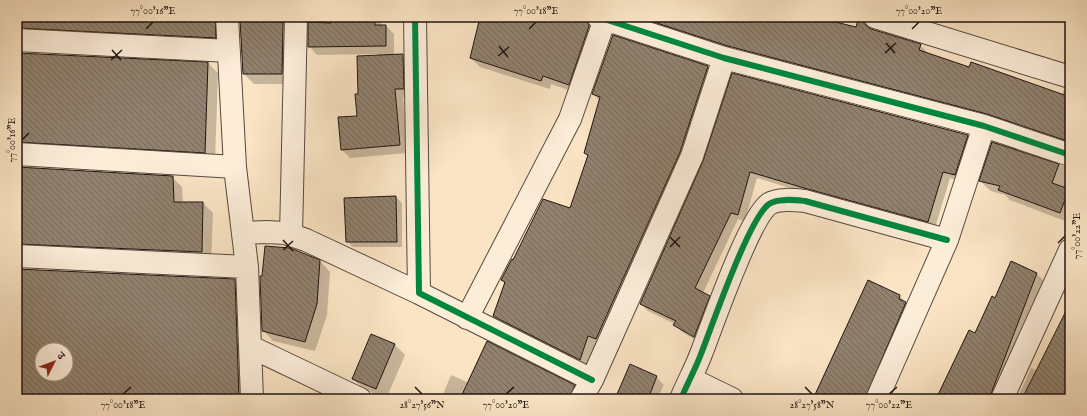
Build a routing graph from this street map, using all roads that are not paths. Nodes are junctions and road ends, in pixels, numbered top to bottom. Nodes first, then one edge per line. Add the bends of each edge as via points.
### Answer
1 (226, 17) edge
2 (296, 17) edge
3 (415, 17) edge
4 (875, 17) edge
5 (602, 18) edge
6 (17, 40) edge
7 (229, 51) junction
8 (724, 58) junction
9 (1070, 76) edge
10 (984, 126) junction
11 (17, 154) edge
12 (1070, 155) edge
13 (235, 167) junction
14 (244, 233) junction
15 (291, 235) junction
16 (947, 240) junction
17 (1070, 250) edge
18 (17, 256) edge
19 (247, 267) junction
20 (419, 293) junction
21 (467, 318) junction
22 (251, 347) junction
23 (691, 379) junction
24 (592, 380) junction
25 (329, 391) edge
26 (252, 399) edge
27 (360, 399) edge
28 (581, 399) edge
29 (681, 399) edge
30 (732, 399) edge
31 (877, 399) edge
32 (1002, 399) edge

1 - 7 street
2 - 15 street
3 - 20 street
4 - 9 street
5 - 8 street
5 - 21 street via 570,119
6 - 7 street
7 - 13 street
8 - 10 street
8 - 24 street via 692,156
10 - 12 street
10 - 16 street
11 - 13 street
13 - 14 street
14 - 15 street
14 - 19 street
15 - 20 street
16 - 23 street via 805,201 770,203 759,213 739,256
16 - 31 street
17 - 32 street
18 - 19 street
19 - 22 street
20 - 21 street
21 - 24 street
22 - 25 street
22 - 26 street
23 - 29 street
23 - 30 street
24 - 28 street
25 - 27 street

